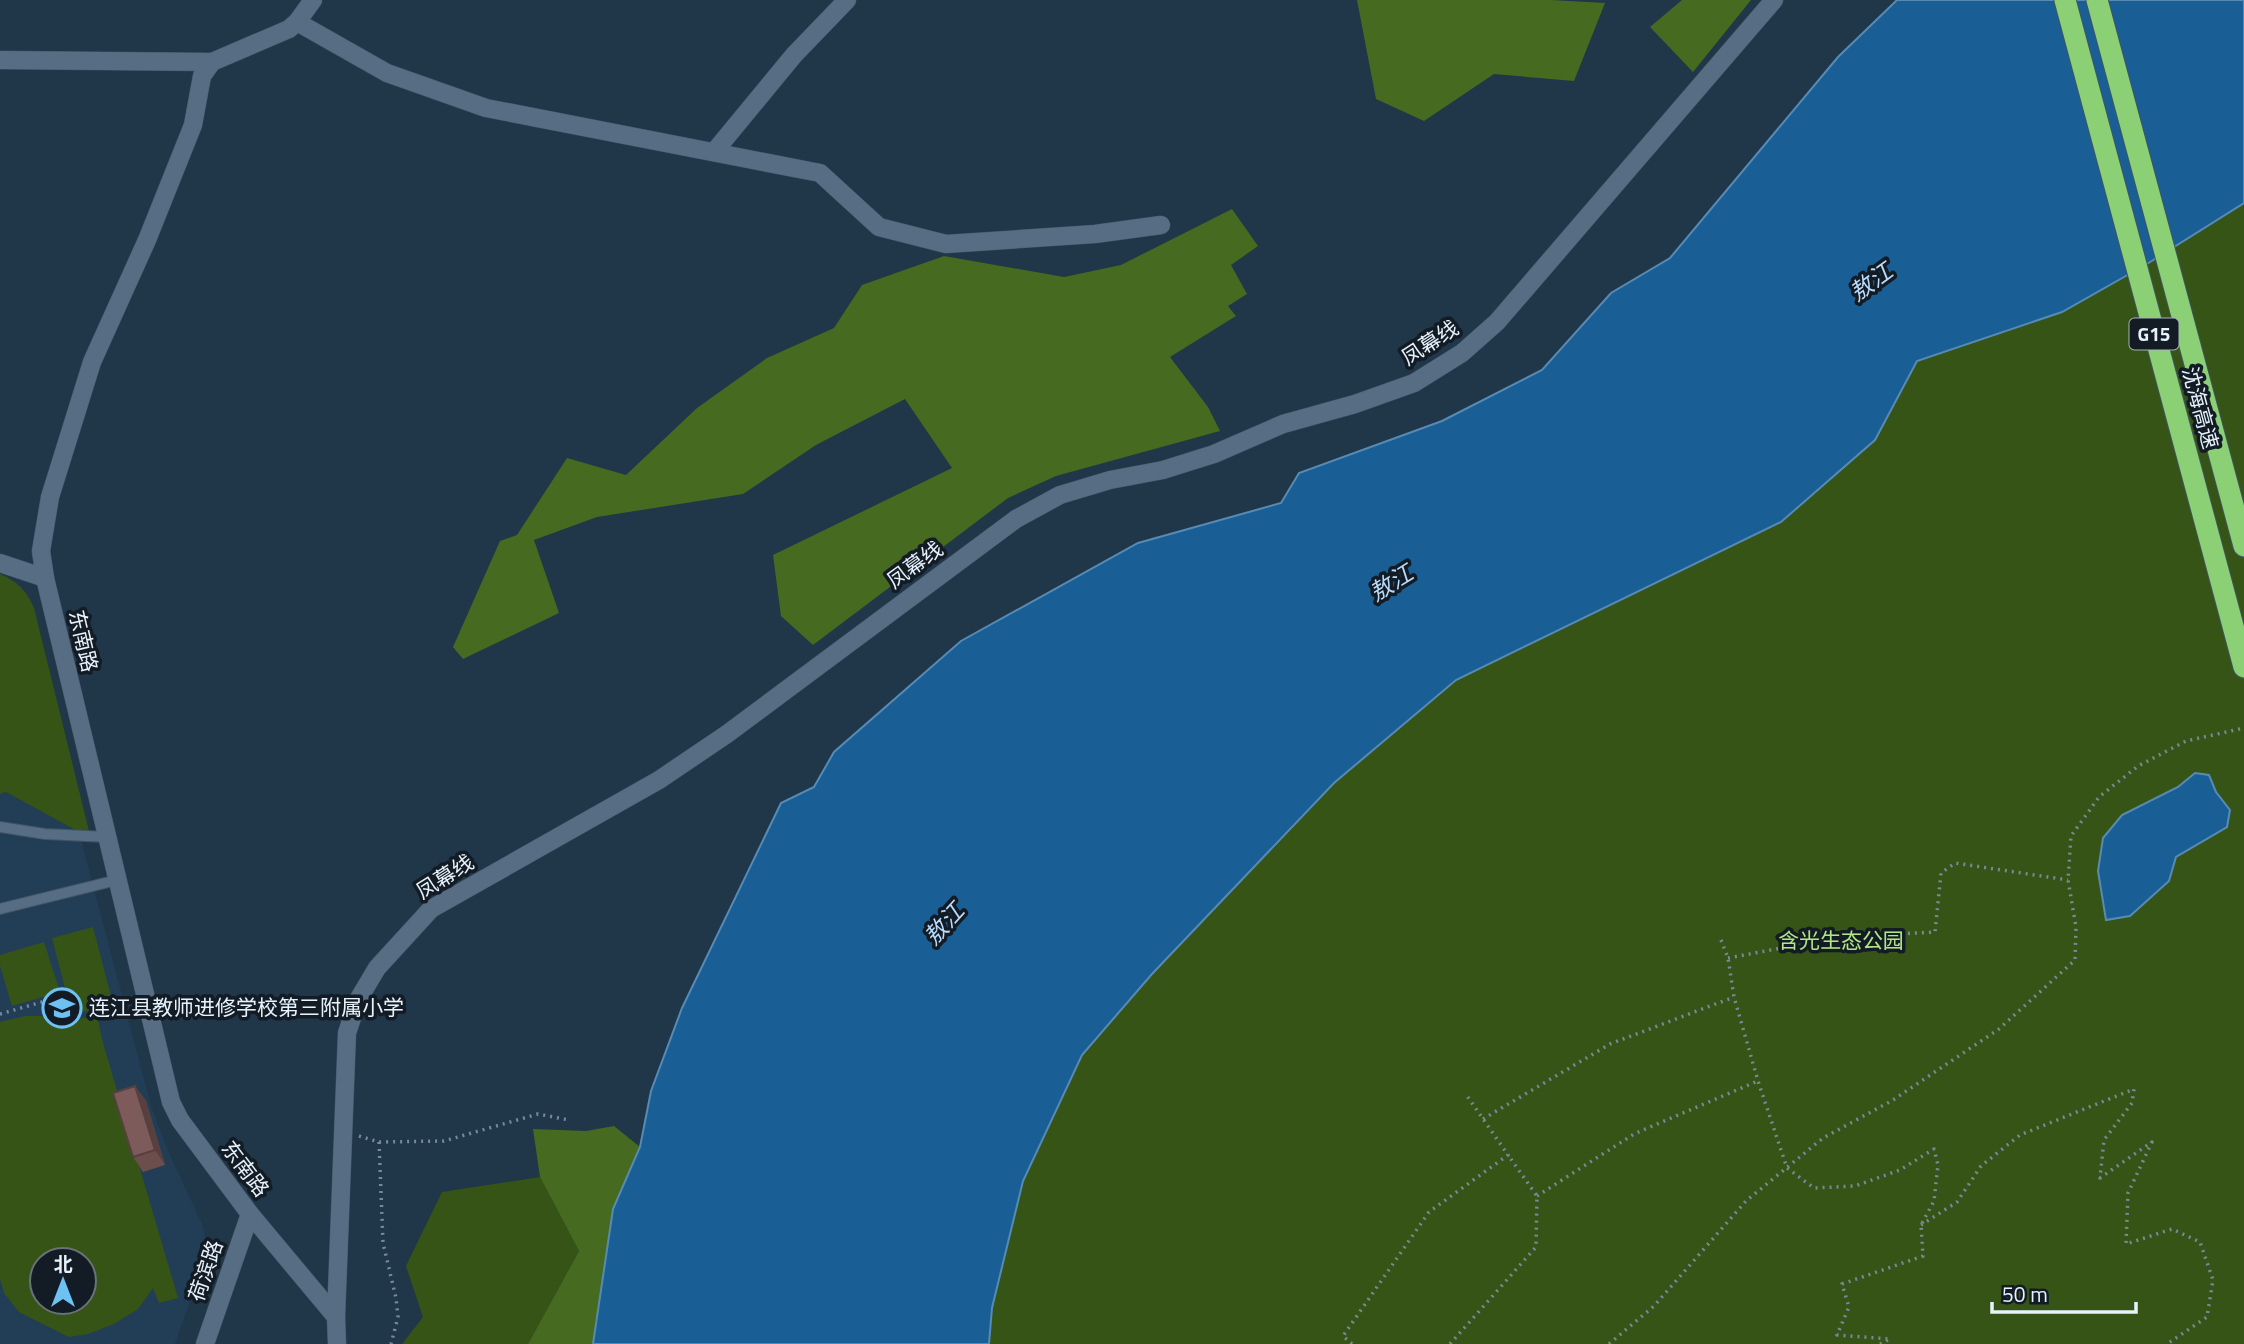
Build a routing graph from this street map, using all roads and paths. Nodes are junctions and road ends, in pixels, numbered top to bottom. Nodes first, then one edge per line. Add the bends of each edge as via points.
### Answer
1 (313, 0) edge
2 (847, 0) edge
3 (1774, 0) edge
4 (2065, 0) edge
5 (2097, 0) edge
6 (297, 22) junction
7 (0, 60) edge
8 (212, 62) junction
9 (714, 152) junction
10 (1161, 225) dead end
11 (2244, 546) edge
12 (0, 563) edge
13 (45, 578) junction
14 (2244, 667) edge
15 (2244, 728) edge
16 (0, 827) edge
17 (107, 837) junction
18 (117, 880) junction
19 (2068, 880) junction
20 (0, 909) edge
21 (1721, 940) dead end
22 (1728, 958) junction
23 (1734, 997) junction
24 (56, 998) dead end
25 (0, 1014) edge
26 (1758, 1081) junction
27 (1465, 1093) dead end
28 (1483, 1119) junction
29 (569, 1120) dead end
30 (342, 1126) junction
31 (379, 1142) junction
32 (1508, 1156) junction
33 (1787, 1168) junction
34 (1537, 1196) junction
35 (250, 1214) junction
36 (1921, 1225) junction
37 (336, 1317) junction
38 (205, 1344) edge
39 (337, 1344) edge
40 (391, 1344) edge
41 (1352, 1344) edge
42 (1450, 1344) edge
43 (1609, 1344) edge
44 (1880, 1344) edge
45 (2169, 1344) edge

1 - 6 street
2 - 9 street via 794,55
3 - 30 street, 凤幕线 via 1497,321 1462,353 1414,383 1283,424 1214,454 1060,495 1016,519 659,780 430,909 377,968 358,1000 347,1033
4 - 14 highway, 沈海高速 / G15
5 - 11 highway, 沈海高速 / G15
6 - 8 street via 281,34
6 - 9 street via 387,73 486,108
7 - 8 street
8 - 13 street, 东南路 via 202,76 193,125 89,374 48,507 41,551
9 - 10 street via 820,173 879,227 946,244
12 - 13 street
13 - 17 street, 东南路
15 - 19 path via 2186,741 2138,766 2099,797 2071,836
16 - 17 lane
17 - 18 street, 东南路
18 - 20 lane
18 - 35 street, 东南路 via 172,1102 180,1120
19 - 22 path via 1955,863 1941,873 1935,932 1840,937
19 - 33 path via 2076,927 2074,960 1999,1029 1893,1100 1824,1138
21 - 22 path
22 - 23 path
23 - 26 path
23 - 28 path via 1610,1044
24 - 25 path
26 - 33 path
26 - 34 path via 1634,1134
27 - 28 path
28 - 32 path
29 - 31 path via 538,1114 444,1141
30 - 31 path
30 - 37 street, 凤幕线
31 - 40 path via 383,1243 398,1317
32 - 34 path
32 - 41 path via 1429,1212 1343,1336
33 - 36 path via 1814,1188 1856,1186 1900,1170 1934,1149 1938,1165 1934,1201
33 - 43 path via 1746,1201 1654,1306
34 - 42 path via 1536,1247
35 - 37 street, 东南路
35 - 38 street, 荷滨路
36 - 44 path via 1923,1256 1843,1284 1849,1307 1837,1335 1890,1339
36 - 45 path via 1957,1202 1981,1166 2020,1135 2134,1089 2132,1103 2105,1140 2100,1178 2152,1142 2128,1193 2126,1244 2172,1229 2200,1242 2213,1280 2207,1317
37 - 39 street, 凤幕线

